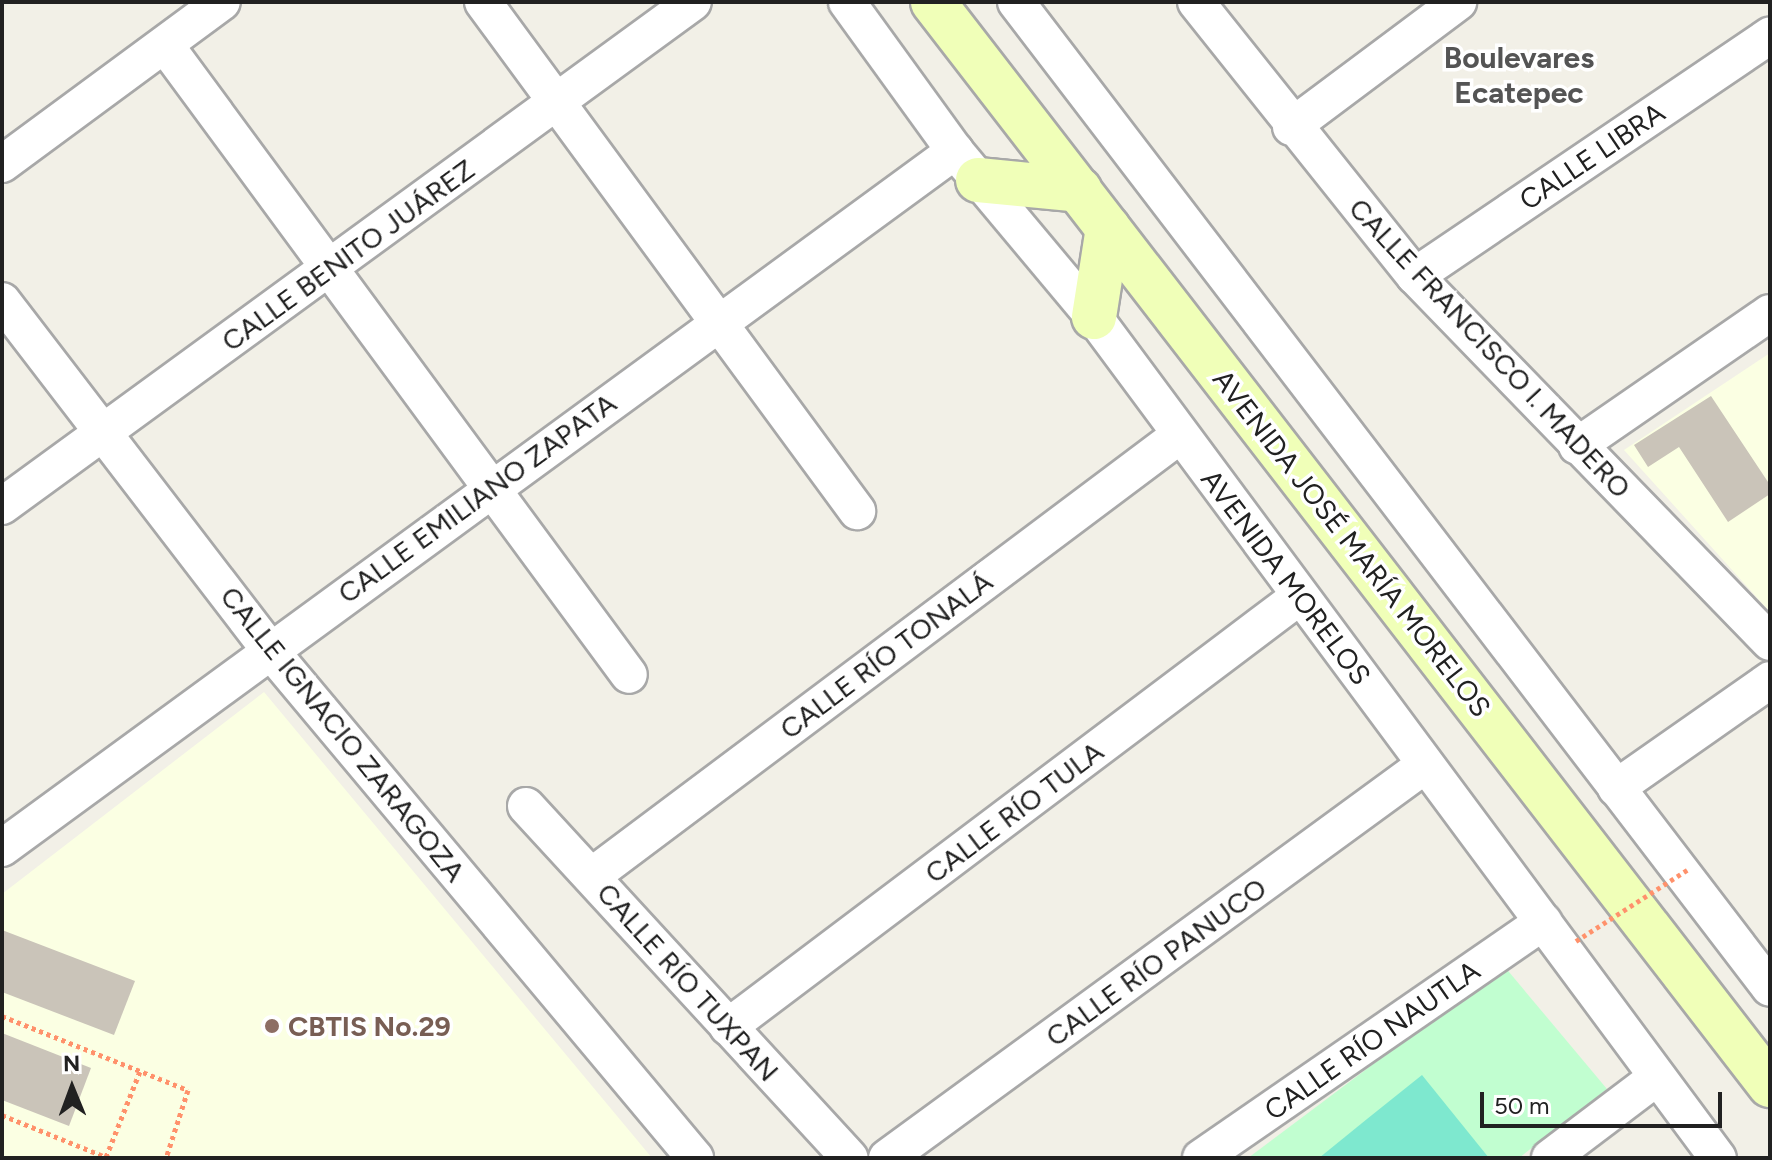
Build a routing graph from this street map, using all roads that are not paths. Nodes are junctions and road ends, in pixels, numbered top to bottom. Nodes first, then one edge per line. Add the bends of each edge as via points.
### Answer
1 (222, 2) edge
2 (483, 2) edge
3 (693, 2) edge
4 (847, 2) edge
5 (933, 2) edge
6 (1016, 2) edge
7 (1196, 2) edge
8 (1458, 2) edge
9 (1770, 36) edge
10 (165, 45) junction
11 (556, 101) junction
12 (1291, 127) junction
13 (2, 164) edge
14 (967, 166) junction
15 (1080, 190) junction
16 (1108, 228) junction
17 (330, 269) junction
18 (1415, 276) junction
19 (2, 301) edge
20 (1770, 313) edge
21 (1094, 317) junction
22 (718, 321) junction
23 (103, 432) junction
24 (1180, 435) junction
25 (1577, 446) junction
26 (492, 489) junction
27 (2, 506) edge
28 (857, 511) dead end
29 (1300, 596) junction
30 (1770, 642) edge
31 (269, 649) junction
32 (629, 675) dead end
33 (1770, 680) edge
34 (1425, 765) junction
35 (1616, 788) junction
36 (526, 806) dead end
37 (2, 848) edge
38 (592, 876) junction
39 (1543, 922) junction
40 (1770, 988) edge
41 (728, 1027) junction
42 (1657, 1077) junction
43 (1770, 1085) edge
44 (695, 1158) edge
45 (850, 1158) edge
46 (887, 1158) edge
47 (1201, 1158) edge
48 (1550, 1158) edge
49 (1718, 1158) edge

1 - 10 street
2 - 11 street
3 - 11 street, CALLE BENITO JUÁREZ
4 - 14 street, AVENIDA MORELOS
5 - 15 main road, AVENIDA JOSÉ MARÍA MORELOS
6 - 35 street
7 - 12 street, CALLE FRANCISCO I. MADERO
8 - 12 street
9 - 18 street, CALLE LIBRA
10 - 13 street
10 - 17 street
11 - 17 street, CALLE BENITO JUÁREZ
11 - 22 street
12 - 18 street, CALLE FRANCISCO I. MADERO
14 - 15 main road
14 - 21 street, AVENIDA MORELOS
14 - 22 street, CALLE EMILIANO ZAPATA
15 - 16 main road, AVENIDA JOSÉ MARÍA MORELOS
16 - 21 main road
16 - 43 main road, AVENIDA JOSÉ MARÍA MORELOS
17 - 23 street, CALLE BENITO JUÁREZ
17 - 26 street
18 - 25 street, CALLE FRANCISCO I. MADERO
19 - 23 street, CALLE IGNACIO ZARAGOZA
20 - 25 street
21 - 24 street, AVENIDA MORELOS
22 - 26 street, CALLE EMILIANO ZAPATA
22 - 28 street
23 - 27 street, CALLE BENITO JUÁREZ
23 - 31 street, CALLE IGNACIO ZARAGOZA
24 - 29 street, AVENIDA MORELOS
24 - 38 street, CALLE RÍO TONALÁ
25 - 30 street, CALLE FRANCISCO I. MADERO
26 - 31 street, CALLE EMILIANO ZAPATA
26 - 32 street
29 - 34 street, AVENIDA MORELOS
29 - 41 street, CALLE RÍO TULA
31 - 37 street, CALLE EMILIANO ZAPATA
31 - 44 street, CALLE IGNACIO ZARAGOZA
33 - 35 street
34 - 39 street, AVENIDA MORELOS
34 - 46 street, CALLE RÍO PANUCO
35 - 40 street
36 - 38 street, CALLE RÍO TUXPAN
38 - 41 street, CALLE RÍO TUXPAN
39 - 42 street, AVENIDA MORELOS
39 - 47 street, CALLE RÍO NAUTLA
41 - 45 street, CALLE RÍO TUXPAN
42 - 48 street
42 - 49 street, AVENIDA MORELOS

